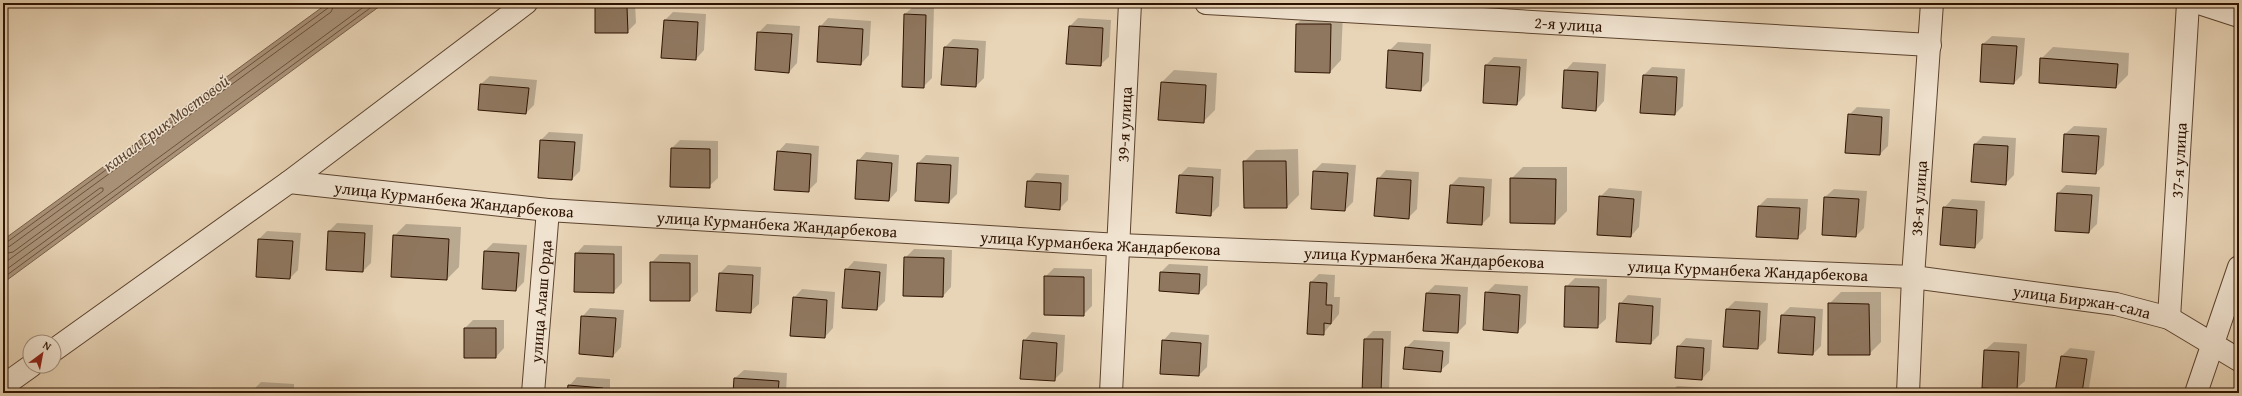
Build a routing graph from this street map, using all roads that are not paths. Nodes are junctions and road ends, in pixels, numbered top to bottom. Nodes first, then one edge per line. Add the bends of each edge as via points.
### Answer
1 (526, 3) edge
2 (1130, 3) edge
3 (1206, 3) edge
4 (1932, 3) edge
5 (2188, 3) edge
6 (2199, 3) edge
7 (2239, 16) edge
8 (1930, 45) junction
9 (289, 182) junction
10 (548, 210) junction
11 (1119, 245) junction
12 (2239, 267) edge
13 (1913, 277) junction
14 (2169, 318) junction
15 (2212, 343) junction
16 (62, 344) edge
17 (2239, 360) edge
18 (22, 373) edge
19 (3, 386) edge
20 (532, 393) edge
21 (1111, 393) edge
22 (1908, 393) edge
23 (2196, 393) edge

1 - 9 street, улица Курманбека Жандарбекова
2 - 11 street, 39-я улица
3 - 8 street, 2-я улица
4 - 8 street, 38-я улица
5 - 14 street, 37-я улица
6 - 7 street
8 - 13 street, 38-я улица
9 - 10 street, улица Курманбека Жандарбекова
9 - 16 street, улица Курманбека Жандарбекова
10 - 11 street, улица Курманбека Жандарбекова
10 - 20 street, улица Алаш Орда
11 - 13 street, улица Курманбека Жандарбекова
11 - 21 street, 39-я улица
12 - 15 street
13 - 14 street, улица Биржан-сала via 2116,304
13 - 22 street, 38-я улица
14 - 15 street, улица Биржан-сала
15 - 17 street, улица Биржан-сала
15 - 23 street
18 - 19 street

